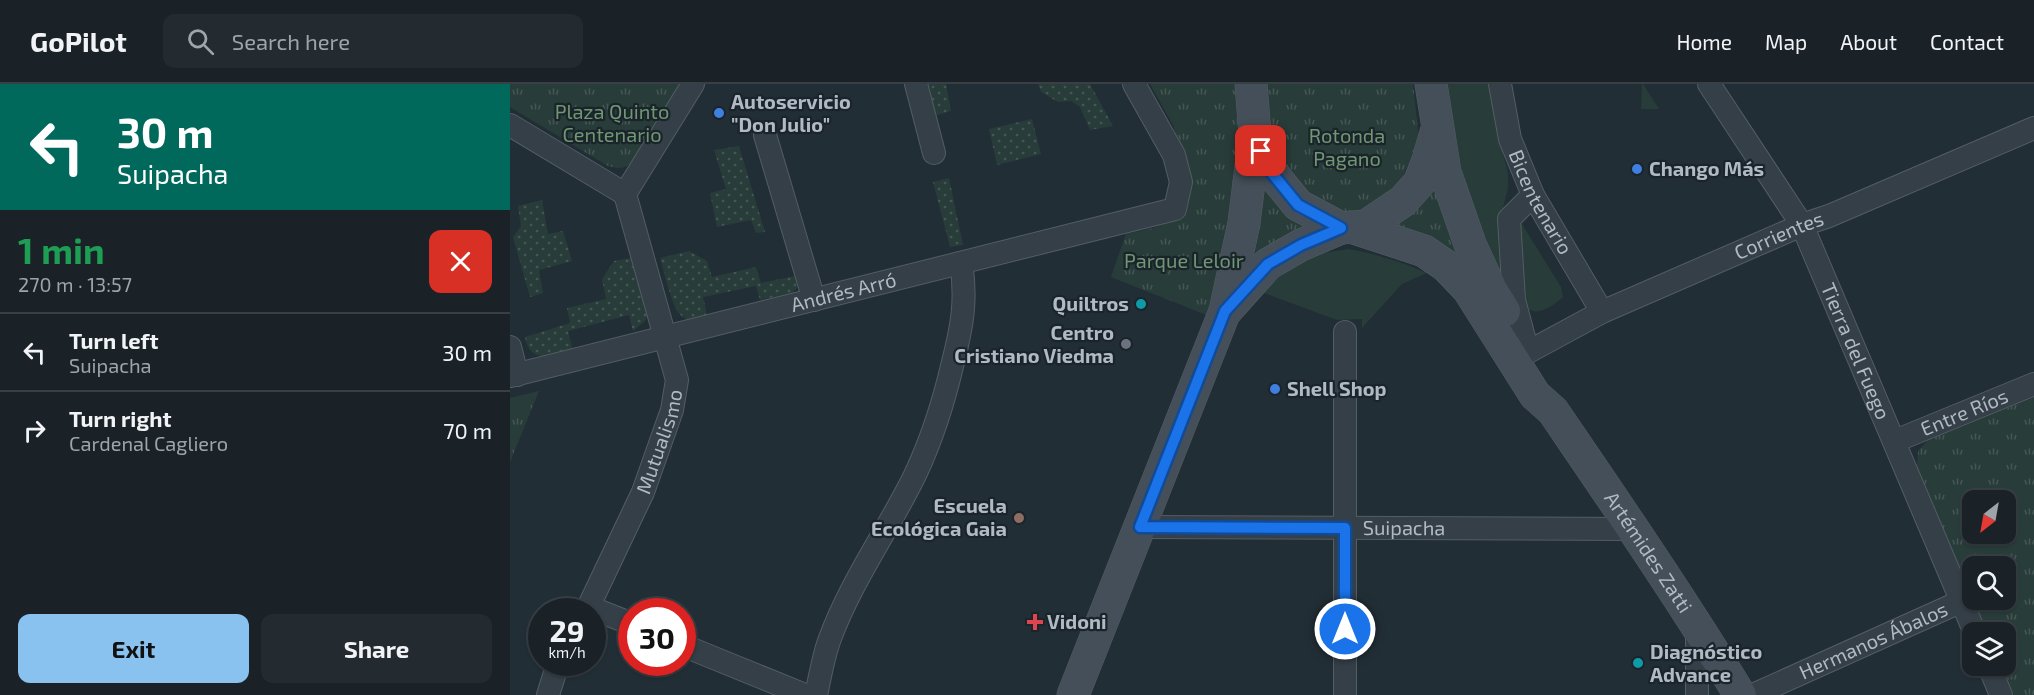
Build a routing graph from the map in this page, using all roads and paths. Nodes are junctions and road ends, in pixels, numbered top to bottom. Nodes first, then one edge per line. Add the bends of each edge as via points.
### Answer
1 (693, 84) edge
2 (916, 84) edge
3 (1134, 84) edge
4 (1251, 84) edge
5 (1431, 84) edge
6 (1500, 84) edge
7 (1708, 84) edge
8 (510, 125) edge
9 (1437, 128) junction
10 (2034, 128) edge
11 (1255, 134) junction
12 (765, 135) dead end
13 (934, 153) dead end
14 (625, 194) junction
15 (1533, 195) junction
16 (1802, 225) junction
17 (1348, 228) junction
18 (961, 263) junction
19 (814, 300) junction
20 (1225, 311) junction
21 (1602, 312) junction
22 (1345, 332) dead end
23 (666, 337) junction
24 (510, 347) edge
25 (1528, 352) junction
26 (513, 376) edge
27 (2034, 384) edge
28 (1553, 411) junction
29 (1895, 441) junction
30 (1140, 527) junction
31 (1345, 528) junction
32 (1634, 529) junction
33 (592, 598) edge
34 (1962, 601) joint
35 (1697, 625) junction
36 (696, 651) edge
37 (554, 676) edge
38 (1993, 676) edge
39 (548, 695) edge
40 (805, 695) edge
41 (816, 695) edge
42 (1073, 695) edge
43 (1345, 695) edge
44 (1697, 695) edge
45 (1740, 695) edge
46 (1753, 695) edge
47 (2001, 695) edge

1 - 14 street
2 - 13 street
3 - 18 street, Andrés Arró via 1174,155 1181,182 1175,209
4 - 11 main road
5 - 9 main road
6 - 15 street, Bicentenario via 1509,139
7 - 16 street, Tierra del Fuego
8 - 14 street
9 - 17 main road via 1419,183 1377,220
9 - 25 main road, Artémides Zatti via 1445,172 1470,244 1491,290
10 - 16 street, Corrientes
11 - 17 main road via 1267,167 1298,205
11 - 20 main road via 1244,223
12 - 19 street
14 - 23 street, Mutualismo
15 - 21 street, Bicentenario
15 - 25 street via 1509,219 1514,300
16 - 21 street, Corrientes
16 - 29 street, Tierra del Fuego
17 - 20 main road via 1301,245 1268,264
17 - 28 main road, Artémides Zatti via 1424,250 1446,266 1468,289 1535,395
18 - 19 street, Andrés Arró
18 - 41 street via 965,287 963,316 945,395 914,476 844,604 828,643
19 - 23 street, Andrés Arró
20 - 30 main road
21 - 25 street, Corrientes
22 - 31 street
23 - 26 street, Andrés Arró
23 - 33 street, Mutualismo via 677,380 672,410 643,492
24 - 26 street
25 - 28 main road, Artémides Zatti via 1550,390
27 - 29 street, Entre Ríos
28 - 32 main road, Artémides Zatti
29 - 34 street, Tierra del Fuego
30 - 31 street, Suipacha
30 - 42 main road
31 - 32 street, Suipacha
31 - 43 street
32 - 35 main road, Artémides Zatti
34 - 46 street, Hermanos Ábalos
35 - 44 street
35 - 45 main road, Artémides Zatti
36 - 40 street
37 - 39 street
38 - 47 street

